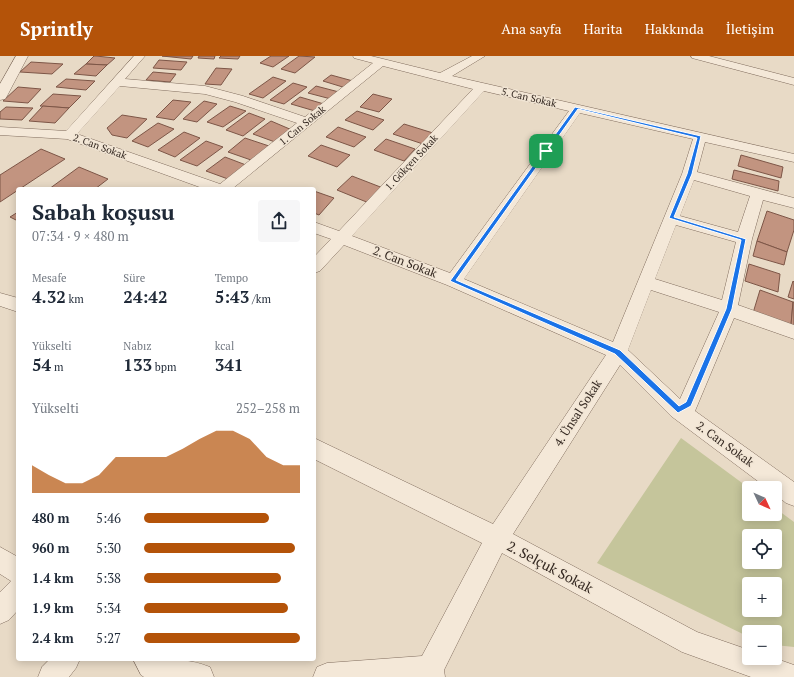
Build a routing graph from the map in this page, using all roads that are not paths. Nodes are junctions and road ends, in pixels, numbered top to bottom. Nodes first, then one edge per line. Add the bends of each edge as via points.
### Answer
1 (22, 56) edge
2 (140, 56) edge
3 (358, 56) edge
4 (480, 56) edge
5 (696, 56) edge
6 (381, 62) junction
7 (442, 77) junction
8 (117, 82) junction
9 (794, 82) edge
10 (481, 87) junction
11 (0, 96) edge
12 (577, 108) junction
13 (307, 122) junction
14 (0, 131) edge
15 (69, 135) junction
16 (700, 137) junction
17 (794, 158) edge
18 (690, 174) junction
19 (212, 187) edge
20 (226, 187) edge
21 (758, 194) junction
22 (794, 203) edge
23 (671, 218) junction
24 (316, 228) edge
25 (341, 238) junction
26 (744, 239) junction
27 (316, 265) edge
28 (453, 281) junction
29 (645, 282) junction
30 (0, 299) edge
31 (16, 304) edge
32 (729, 309) junction
33 (794, 332) edge
34 (618, 352) junction
35 (678, 410) junction
36 (316, 449) edge
37 (794, 495) edge
38 (497, 538) junction
39 (0, 559) edge
40 (16, 571) edge
41 (16, 593) edge
42 (0, 611) edge
43 (65, 661) edge
44 (147, 661) edge
45 (430, 673) edge
46 (52, 677) edge
47 (200, 677) edge
48 (327, 677) edge
49 (790, 677) edge

1 - 11 street
2 - 8 street
3 - 6 street, 5. Can Sokak
4 - 7 street
5 - 9 street
6 - 7 street, 5. Can Sokak
6 - 13 street, 1. Can Sokak
7 - 10 street, 5. Can Sokak
8 - 13 street via 205,90
8 - 15 street
10 - 12 street, 5. Can Sokak
10 - 25 street, 1. Gökçen Sokak
12 - 16 street, 5. Can Sokak
12 - 28 street
13 - 20 street, 1. Can Sokak
14 - 15 street, 2. Can Sokak
15 - 19 street, 2. Can Sokak
16 - 17 street, 5. Can Sokak
16 - 18 street, 4. Ünsal Sokak
18 - 21 street
18 - 23 street, 4. Ünsal Sokak
21 - 22 street
21 - 26 street
23 - 26 street
23 - 29 street, 4. Ünsal Sokak
24 - 25 street, 2. Can Sokak
25 - 27 street, 1. Gökçen Sokak
25 - 28 street, 2. Can Sokak
26 - 32 street
28 - 34 street, 2. Can Sokak
29 - 32 street
29 - 34 street, 4. Ünsal Sokak
30 - 31 street
32 - 33 street
32 - 35 street via 689,404
34 - 35 street, 2. Can Sokak
34 - 38 street, 4. Ünsal Sokak
35 - 37 street, 2. Can Sokak
36 - 38 street, 2. Selçuk Sokak
38 - 45 street, 4. Ünsal Sokak
38 - 49 street, 2. Selçuk Sokak via 691,642
39 - 40 street
41 - 42 street
43 - 46 street
44 - 47 street via 150,666
45 - 48 street

